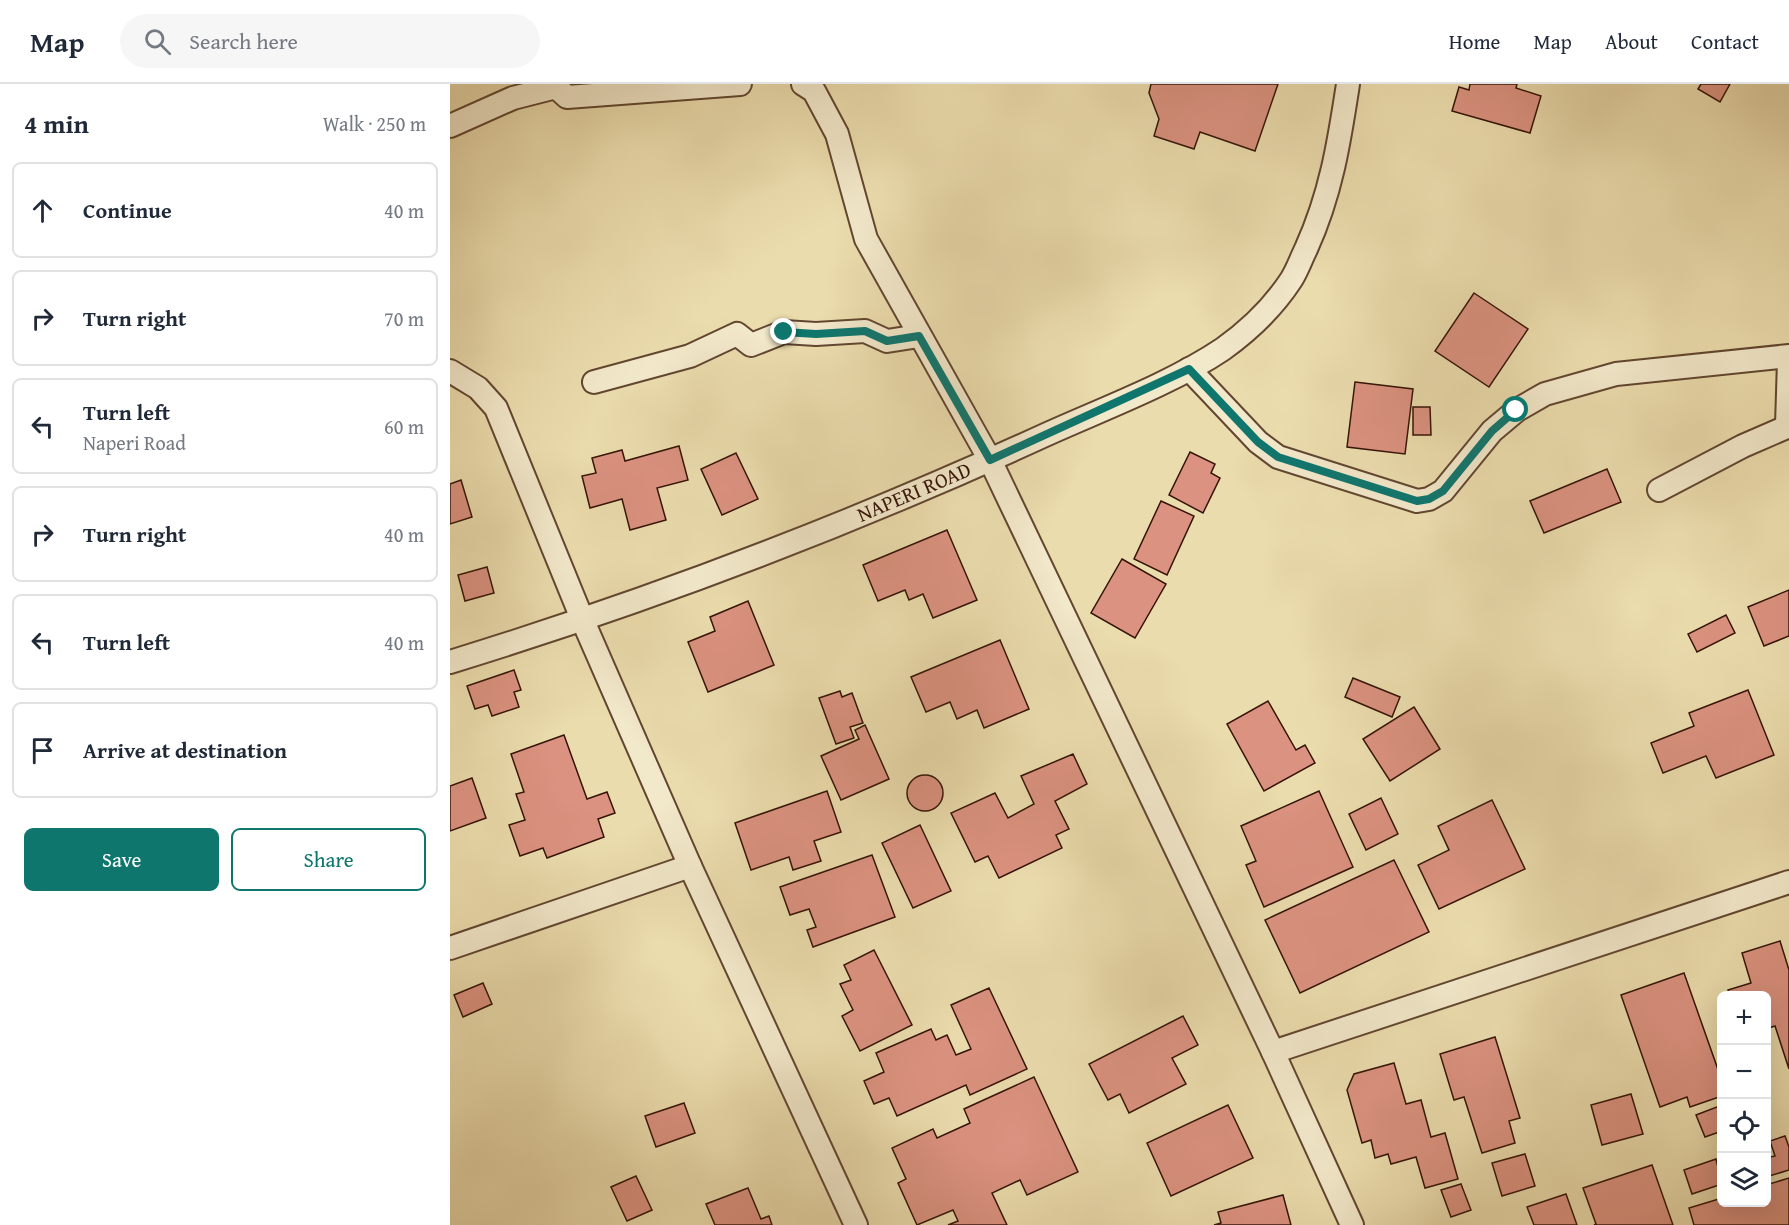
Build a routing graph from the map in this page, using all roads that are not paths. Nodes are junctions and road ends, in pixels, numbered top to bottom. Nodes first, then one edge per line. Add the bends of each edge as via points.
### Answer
1 (740, 84) edge
2 (803, 84) edge
3 (1348, 84) edge
4 (450, 126) edge
5 (919, 336) junction
6 (1789, 358) edge
7 (1189, 369) junction
8 (450, 371) edge
9 (594, 382) dead end
10 (1788, 426) edge
11 (990, 460) junction
12 (1659, 490) dead end
13 (583, 621) junction
14 (450, 662) edge
15 (690, 866) junction
16 (1789, 882) edge
17 (450, 948) edge
18 (1273, 1052) junction
19 (856, 1225) edge
20 (1352, 1225) edge

1 - 4 street via 567,97 556,87 513,98
2 - 5 street via 814,91 837,134 866,239
3 - 7 street, NAPERI ROAD via 1337,159 1316,226 1292,279 1260,317 1224,348
5 - 9 street via 887,341 865,331 784,332 751,345 737,334 690,356
5 - 11 street
6 - 7 street via 1617,374 1545,394 1516,410 1492,431 1443,491 1417,501 1278,457 1258,442
6 - 10 street
7 - 11 street, NAPERI ROAD
8 - 13 street via 478,388 496,408
10 - 12 street
11 - 13 street, NAPERI ROAD via 807,536
11 - 18 street
13 - 14 street, NAPERI ROAD
13 - 15 street
15 - 17 street
15 - 19 street
16 - 18 street
18 - 20 street

